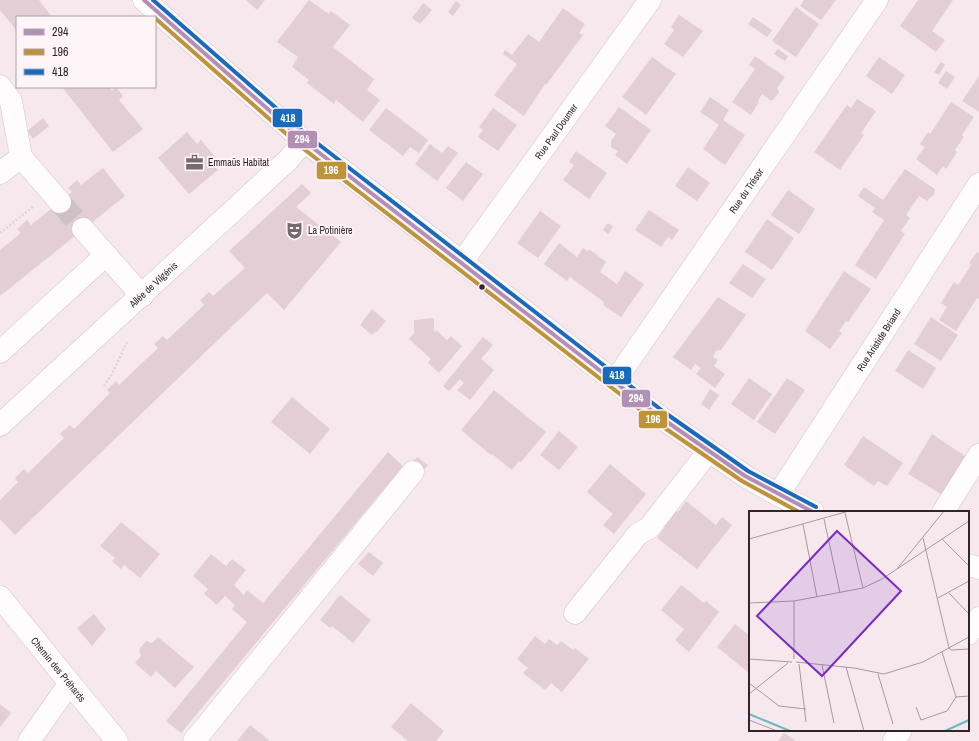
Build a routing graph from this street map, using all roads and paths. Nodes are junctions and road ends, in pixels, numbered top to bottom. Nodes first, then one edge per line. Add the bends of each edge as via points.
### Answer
1 (144, 0) edge
2 (650, 0) edge
3 (877, 0) edge
4 (0, 86) edge
5 (304, 141) junction
6 (21, 156) junction
7 (0, 173) edge
8 (979, 184) edge
9 (55, 197) joint
10 (83, 229) tunnel mouth
11 (0, 233) edge
12 (106, 255) junction
13 (462, 262) junction
14 (142, 296) junction
15 (128, 340) dead end
16 (0, 352) edge
17 (615, 381) junction
18 (104, 386) dead end
19 (0, 425) edge
20 (708, 452) junction
21 (979, 455) edge
22 (413, 472) dead end
23 (778, 495) junction
24 (811, 511) edge
25 (944, 511) edge
26 (969, 565) edge
27 (979, 568) edge
28 (0, 597) edge
29 (575, 614) dead end
30 (979, 618) edge
31 (969, 633) edge
32 (70, 683) junction
33 (900, 731) edge
34 (29, 741) edge
35 (117, 741) edge
36 (194, 741) edge
37 (894, 741) edge

1 - 5 street
2 - 13 street, Rue Paul Doumer
3 - 17 street, Rue du Trésor
4 - 6 street via 11,101
5 - 13 street
5 - 14 street, Allée de Vilgénis via 288,160
6 - 7 street
6 - 9 street
8 - 23 street, Rue Aristide Briand
9 - 11 path
10 - 12 street
12 - 14 street
12 - 16 street
13 - 17 street
14 - 19 street, Allée de Vilgénis
15 - 18 path
17 - 20 street
20 - 23 street
20 - 29 street via 649,528 638,534
21 - 25 street
22 - 36 street
23 - 24 street
26 - 27 street
28 - 32 street, Chemin des Préhards
30 - 31 street
32 - 34 street
32 - 35 street, Chemin des Préhards
33 - 37 street

